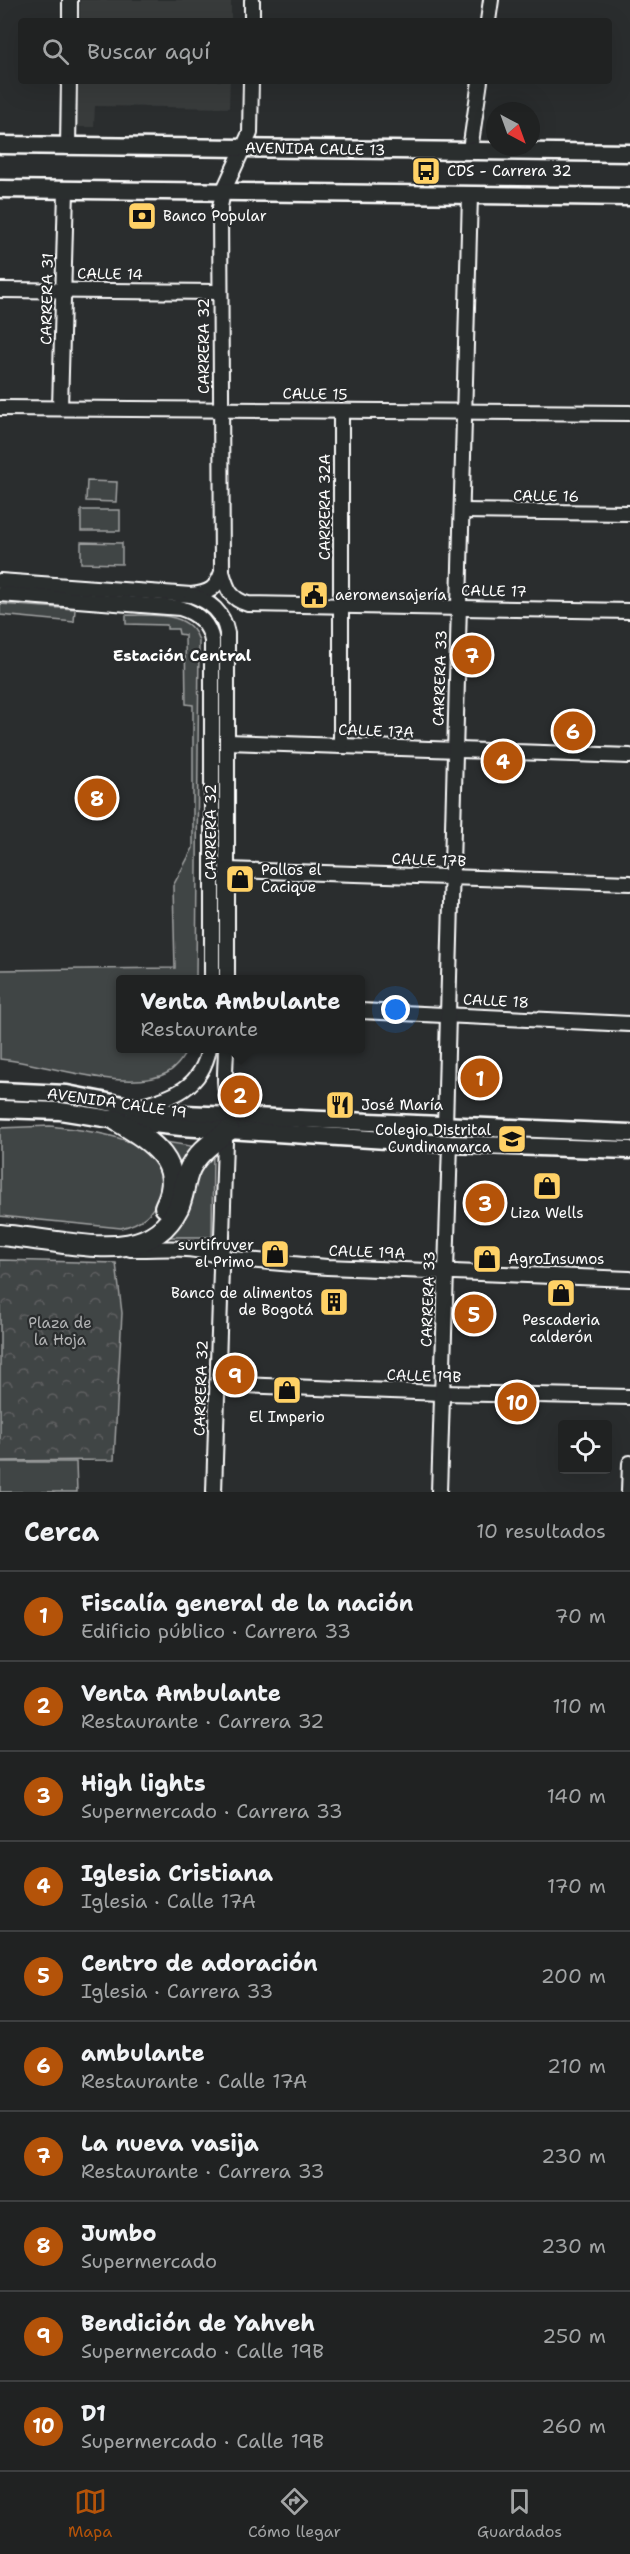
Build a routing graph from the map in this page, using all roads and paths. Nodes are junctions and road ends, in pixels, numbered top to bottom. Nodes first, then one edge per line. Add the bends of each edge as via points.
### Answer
1 (70, 0) edge
2 (252, 0) edge
3 (491, 0) edge
4 (70, 18) edge
5 (252, 18) edge
6 (489, 18) edge
7 (69, 84) edge
8 (251, 84) edge
9 (480, 84) edge
10 (0, 145) edge
11 (68, 147) junction
12 (244, 148) junction
13 (470, 150) junction
14 (630, 153) edge
15 (0, 189) edge
16 (66, 191) junction
17 (223, 192) junction
18 (470, 195) junction
19 (630, 197) edge
20 (0, 290) edge
21 (63, 290) junction
22 (220, 292) junction
23 (0, 408) edge
24 (60, 408) junction
25 (221, 410) junction
26 (341, 411) junction
27 (464, 412) junction
28 (630, 413) edge
29 (462, 511) junction
30 (630, 513) edge
31 (222, 572) junction
32 (0, 581) edge
33 (0, 594) edge
34 (191, 595) junction
35 (248, 604) junction
36 (341, 604) junction
37 (459, 607) junction
38 (630, 611) edge
39 (227, 633) junction
40 (228, 742) junction
41 (341, 746) junction
42 (455, 750) junction
43 (630, 756) edge
44 (228, 870) junction
45 (451, 877) junction
46 (630, 883) edge
47 (212, 975) edge
48 (227, 975) edge
49 (365, 1011) edge
50 (448, 1015) junction
51 (630, 1023) edge
52 (207, 1053) edge
53 (226, 1053) edge
54 (0, 1091) edge
55 (136, 1108) junction
56 (0, 1109) edge
57 (244, 1117) junction
58 (116, 1120) junction
59 (445, 1126) junction
60 (630, 1133) edge
61 (227, 1135) junction
62 (450, 1144) junction
63 (630, 1150) edge
64 (0, 1222) edge
65 (0, 1235) edge
66 (104, 1248) junction
67 (223, 1258) junction
68 (445, 1272) junction
69 (630, 1279) edge
70 (217, 1384) junction
71 (441, 1393) junction
72 (630, 1397) edge
73 (630, 1463) edge
74 (214, 1492) edge
75 (439, 1492) edge
76 (629, 1492) edge

1 - 4 street
2 - 5 street
3 - 6 street
7 - 11 street
8 - 12 street, CARRERA 32 via 251,127
9 - 13 street
10 - 11 main road, AVENIDA CALLE 13
11 - 12 main road, AVENIDA CALLE 13
12 - 13 main road, AVENIDA CALLE 13
12 - 17 street, CARRERA 32
13 - 14 main road, AVENIDA CALLE 13
15 - 16 main road
16 - 17 main road
16 - 21 street, CARRERA 31
17 - 18 main road
17 - 22 street, CARRERA 32
18 - 19 main road
18 - 27 street, CARRERA 33
20 - 21 street, CALLE 14
21 - 22 street, CALLE 14
21 - 24 street, CARRERA 31
22 - 25 street, CARRERA 32
23 - 24 street, CALLE 15
24 - 25 street, CALLE 15
25 - 26 street, CALLE 15
25 - 31 street, CARRERA 32
26 - 27 street, CALLE 15
26 - 36 street, CARRERA 32A
27 - 28 street, CALLE 15
27 - 29 street, CARRERA 33
29 - 30 street, CALLE 16
29 - 37 street, CARRERA 33
31 - 34 street via 210,592
31 - 35 street, CARRERA 32 via 231,595
32 - 34 street
33 - 47 street, CARRERA 32 via 180,608 197,614 211,633
34 - 39 street, CARRERA 32 via 218,611
35 - 36 street, CALLE 17
35 - 39 street via 232,614
36 - 37 street, CALLE 17
36 - 41 street, CARRERA 32A
37 - 38 street, CALLE 17
37 - 42 street, CARRERA 33
39 - 40 street, CARRERA 32
40 - 41 street, CALLE 17A
40 - 44 street, CARRERA 32
41 - 42 street, CALLE 17A
42 - 43 street, CALLE 17A
42 - 45 street, CARRERA 33
44 - 45 street, CALLE 17B
44 - 48 street, CARRERA 32
45 - 46 street, CALLE 17B
45 - 50 street, CARRERA 33
49 - 50 street, CALLE 18
50 - 51 street, CALLE 18
50 - 59 street, CARRERA 33
52 - 55 street via 201,1073 183,1091
53 - 57 street via 227,1101
54 - 55 main road, AVENIDA CALLE 19 via 67,1094
55 - 57 main road, AVENIDA CALLE 19
56 - 58 main road, AVENIDA CALLE 19 via 43,1110
57 - 59 main road, AVENIDA CALLE 19
58 - 61 main road, AVENIDA CALLE 19
58 - 64 highway via 165,1157 170,1192 154,1220 139,1230 119,1235
59 - 60 main road, AVENIDA CALLE 19
61 - 62 main road, AVENIDA CALLE 19
61 - 66 highway via 210,1145 194,1162 180,1205 164,1227 140,1243
61 - 67 street, CARRERA 32
62 - 63 main road, AVENIDA CALLE 19
62 - 68 street, CARRERA 33
65 - 66 highway
66 - 67 street, CALLE 19A via 195,1249
67 - 68 street, CALLE 19A via 327,1268
67 - 70 street, CARRERA 32
68 - 69 street, CALLE 19A
68 - 71 street, CARRERA 33
70 - 71 street, CALLE 19B
70 - 74 street, CARRERA 32
71 - 72 street, CALLE 19B
71 - 75 street, CARRERA 33
73 - 76 street

